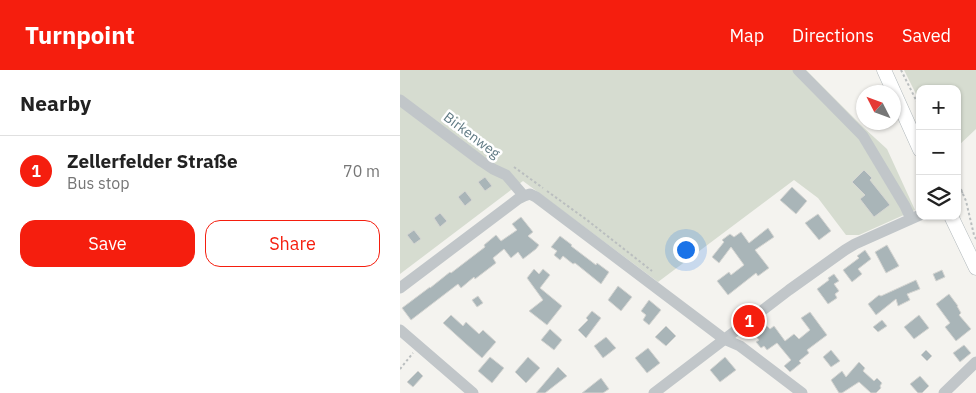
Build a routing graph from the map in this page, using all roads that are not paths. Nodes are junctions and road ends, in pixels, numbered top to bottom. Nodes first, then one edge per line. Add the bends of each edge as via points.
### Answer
1 (798, 70) edge
2 (884, 70) edge
3 (400, 100) edge
4 (916, 141) edge
5 (527, 195) junction
6 (915, 217) edge
7 (953, 220) edge
8 (976, 268) edge
9 (400, 288) edge
10 (400, 330) edge
11 (724, 339) junction
12 (976, 362) edge
13 (473, 393) edge
14 (654, 393) edge
15 (802, 393) edge
16 (944, 393) edge

1 - 6 street via 862,136
2 - 4 main road
3 - 5 street, Birkenweg via 481,161 506,175
5 - 9 street
5 - 11 street, Birkenweg via 536,197 565,218
6 - 11 street via 845,250
7 - 8 main road
10 - 13 street
11 - 14 street
11 - 15 street, Birkenweg via 740,346
12 - 16 street

